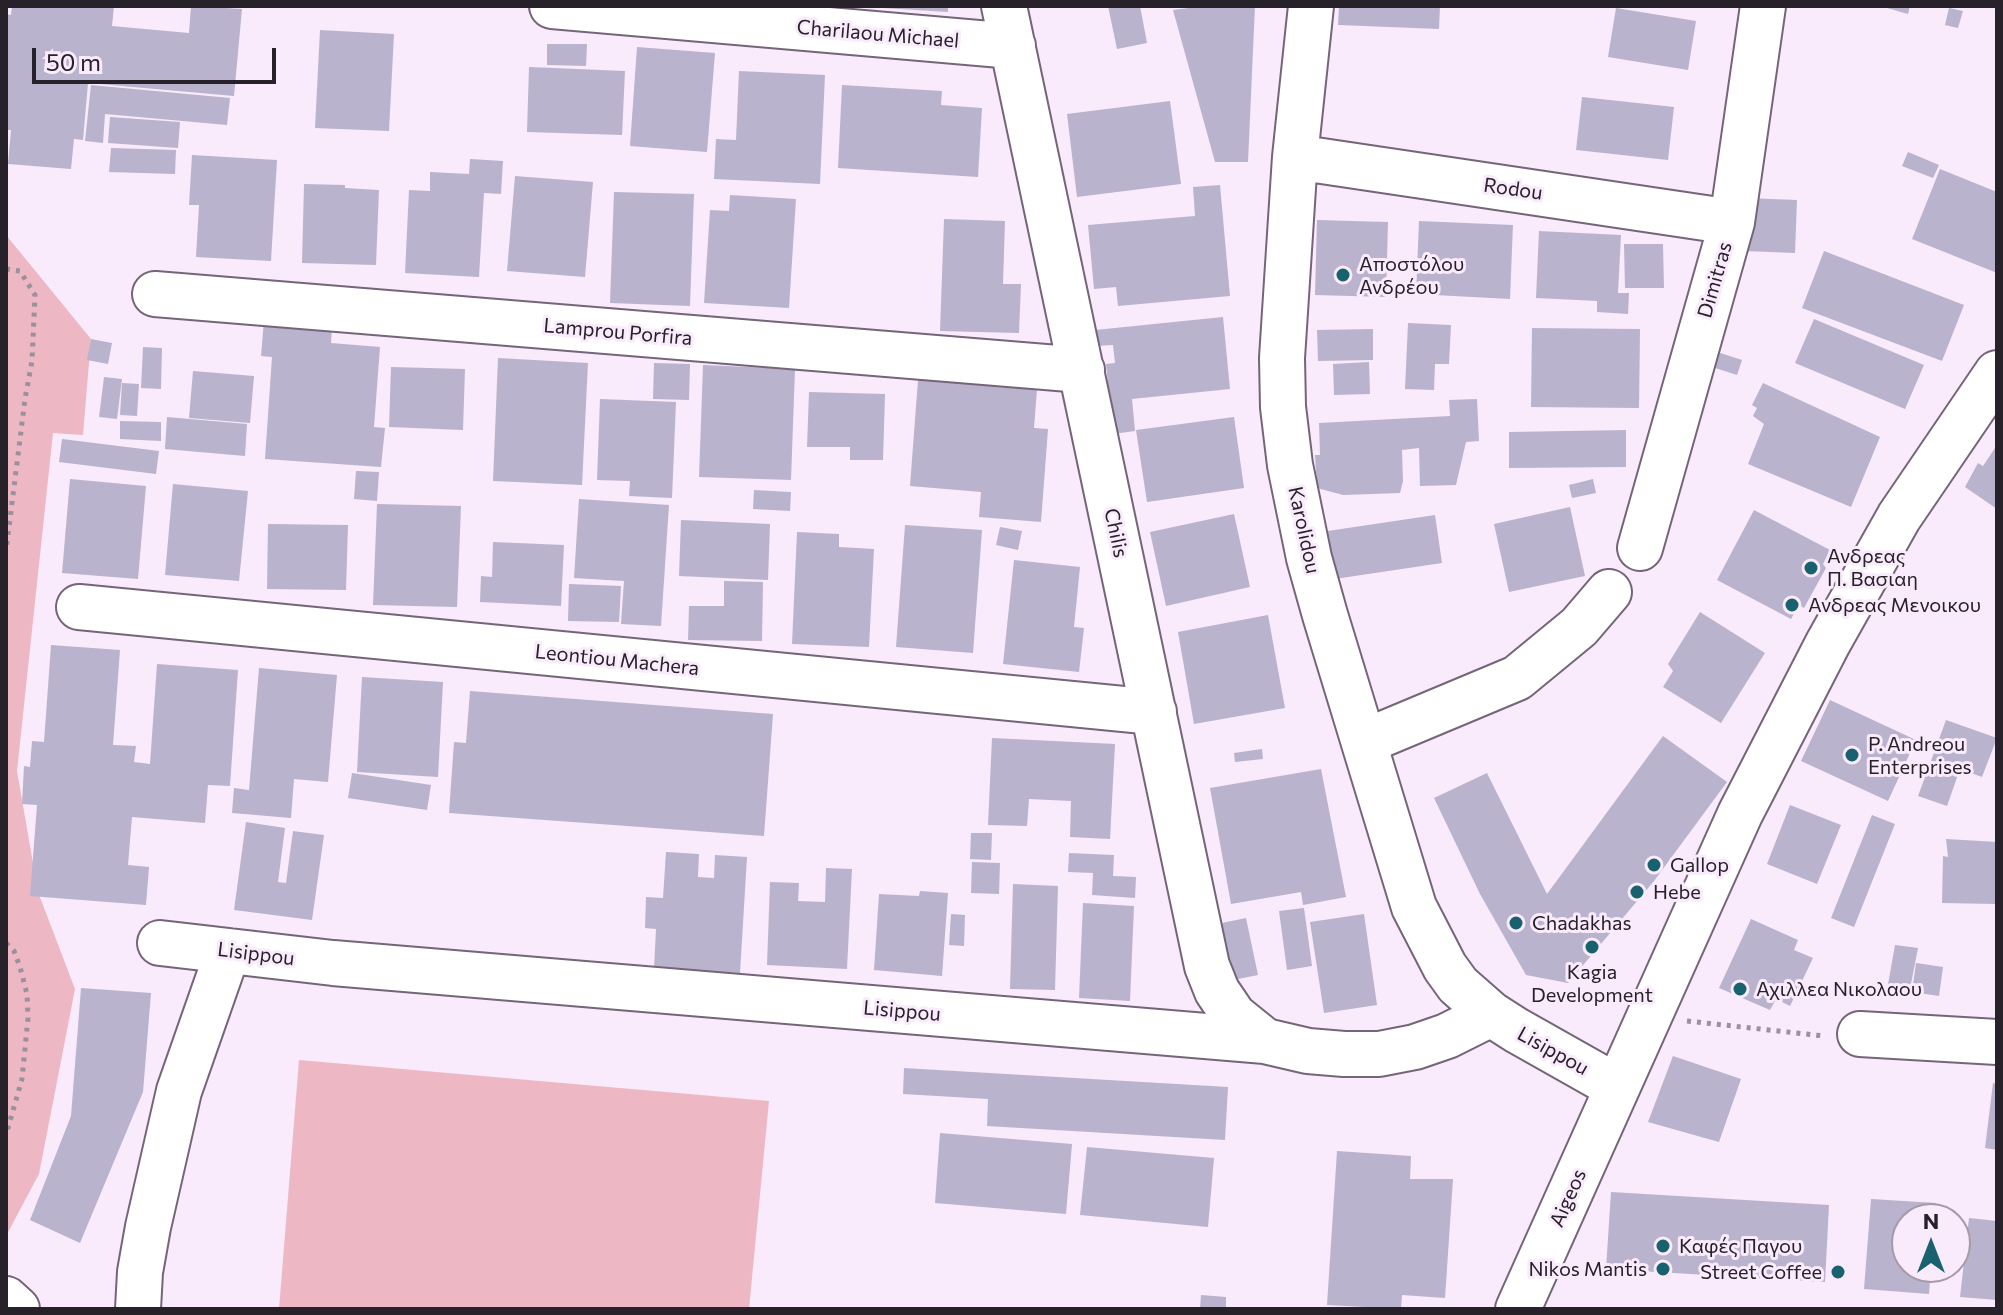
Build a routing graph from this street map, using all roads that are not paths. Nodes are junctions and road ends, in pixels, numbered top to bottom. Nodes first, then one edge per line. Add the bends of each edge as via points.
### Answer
1 (552, 6) edge
2 (1311, 6) edge
3 (1763, 6) edge
4 (1008, 26) edge
5 (1295, 157) junction
6 (1732, 222) junction
7 (155, 294) dead end
8 (1082, 370) junction
9 (1997, 373) edge
10 (1640, 548) dead end
11 (1609, 592) dead end
12 (79, 607) dead end
13 (1154, 712) junction
14 (1364, 742) junction
15 (160, 943) dead end
16 (228, 951) junction
17 (1491, 1014) junction
18 (1860, 1034) road end
19 (1265, 1041) junction
20 (1997, 1042) edge
21 (1617, 1087) junction
22 (6, 1299) edge
23 (17, 1309) edge
24 (138, 1309) edge
25 (1518, 1309) edge

1 - 4 street, Charilaou Michael
2 - 5 street, Karolidou
3 - 6 street, Dimitras
4 - 8 street, Chilis
5 - 6 street, Rodou
5 - 14 street, Karolidou via 1283,407 1309,558
6 - 10 street, Dimitras
7 - 8 street, Lamprou Porfira
8 - 13 street, Chilis
9 - 21 street, Aigeos via 1899,517 1835,630 1740,814
11 - 14 street via 1579,627 1517,678
12 - 13 street, Leontiou Machera
13 - 19 street, Chilis via 1207,966 1234,1016
14 - 17 street, Karolidou via 1425,933 1458,985
15 - 16 street, Lisippou
16 - 19 street, Lisippou
16 - 24 street via 179,1091 148,1227
17 - 19 street, Lisippou via 1447,1036 1379,1054 1308,1051
17 - 21 street, Lisippou
18 - 20 street
21 - 25 street, Aigeos
22 - 23 street

